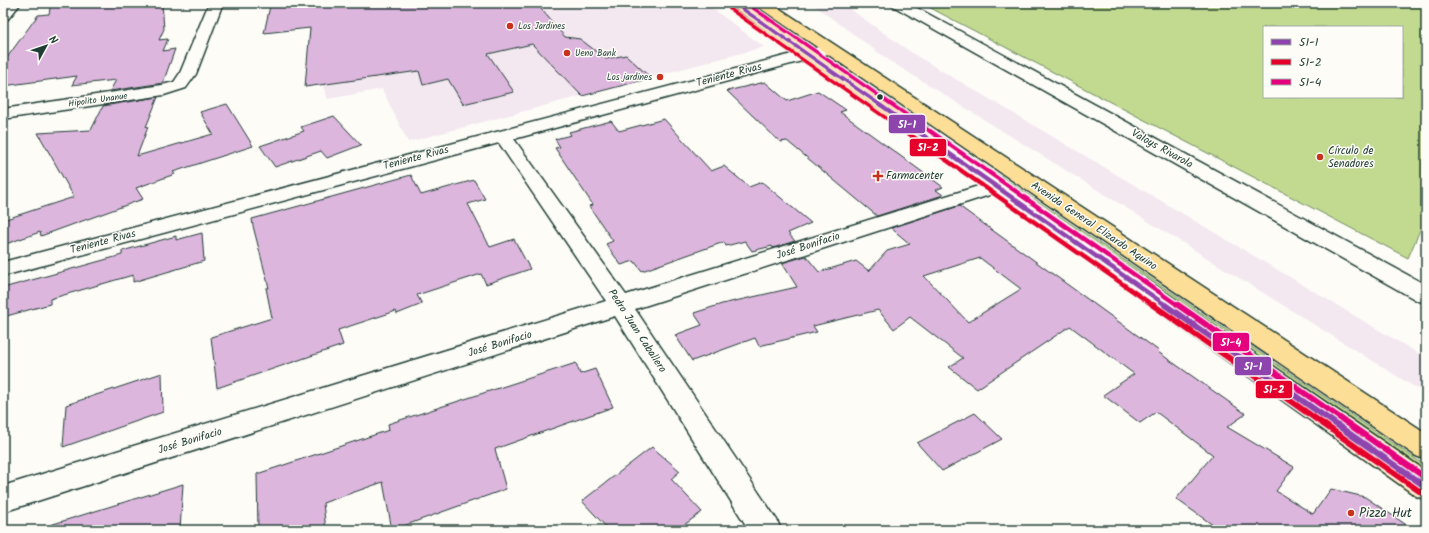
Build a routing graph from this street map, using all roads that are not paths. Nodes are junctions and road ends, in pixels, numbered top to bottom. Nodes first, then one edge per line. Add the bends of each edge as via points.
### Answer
1 (14, 3) edge
2 (216, 3) edge
3 (734, 3) edge
4 (762, 3) edge
5 (898, 3) edge
6 (3, 16) edge
7 (830, 49) junction
8 (807, 55) junction
9 (3, 114) edge
10 (502, 135) junction
11 (995, 187) junction
12 (3, 269) edge
13 (1426, 295) edge
14 (621, 306) junction
15 (1426, 448) edge
16 (1426, 487) edge
17 (3, 499) edge
18 (766, 530) edge

1 - 6 street
2 - 9 street, Hipolito Unanue via 188,74 180,85 164,90
3 - 8 main road, Avenida General Elizardo Aquino
4 - 7 main road, Avenida General Elizardo Aquino
5 - 13 street, Valoys Rivarola
7 - 8 street, Teniente Rivas
7 - 15 main road, Avenida General Elizardo Aquino
8 - 10 street, Teniente Rivas
8 - 11 main road, Avenida General Elizardo Aquino
10 - 12 street, Teniente Rivas
10 - 14 street, Pedro Juan Caballero
11 - 14 street, José Bonifacio
11 - 16 main road, Avenida General Elizardo Aquino
14 - 17 street, José Bonifacio
14 - 18 street, Pedro Juan Caballero

